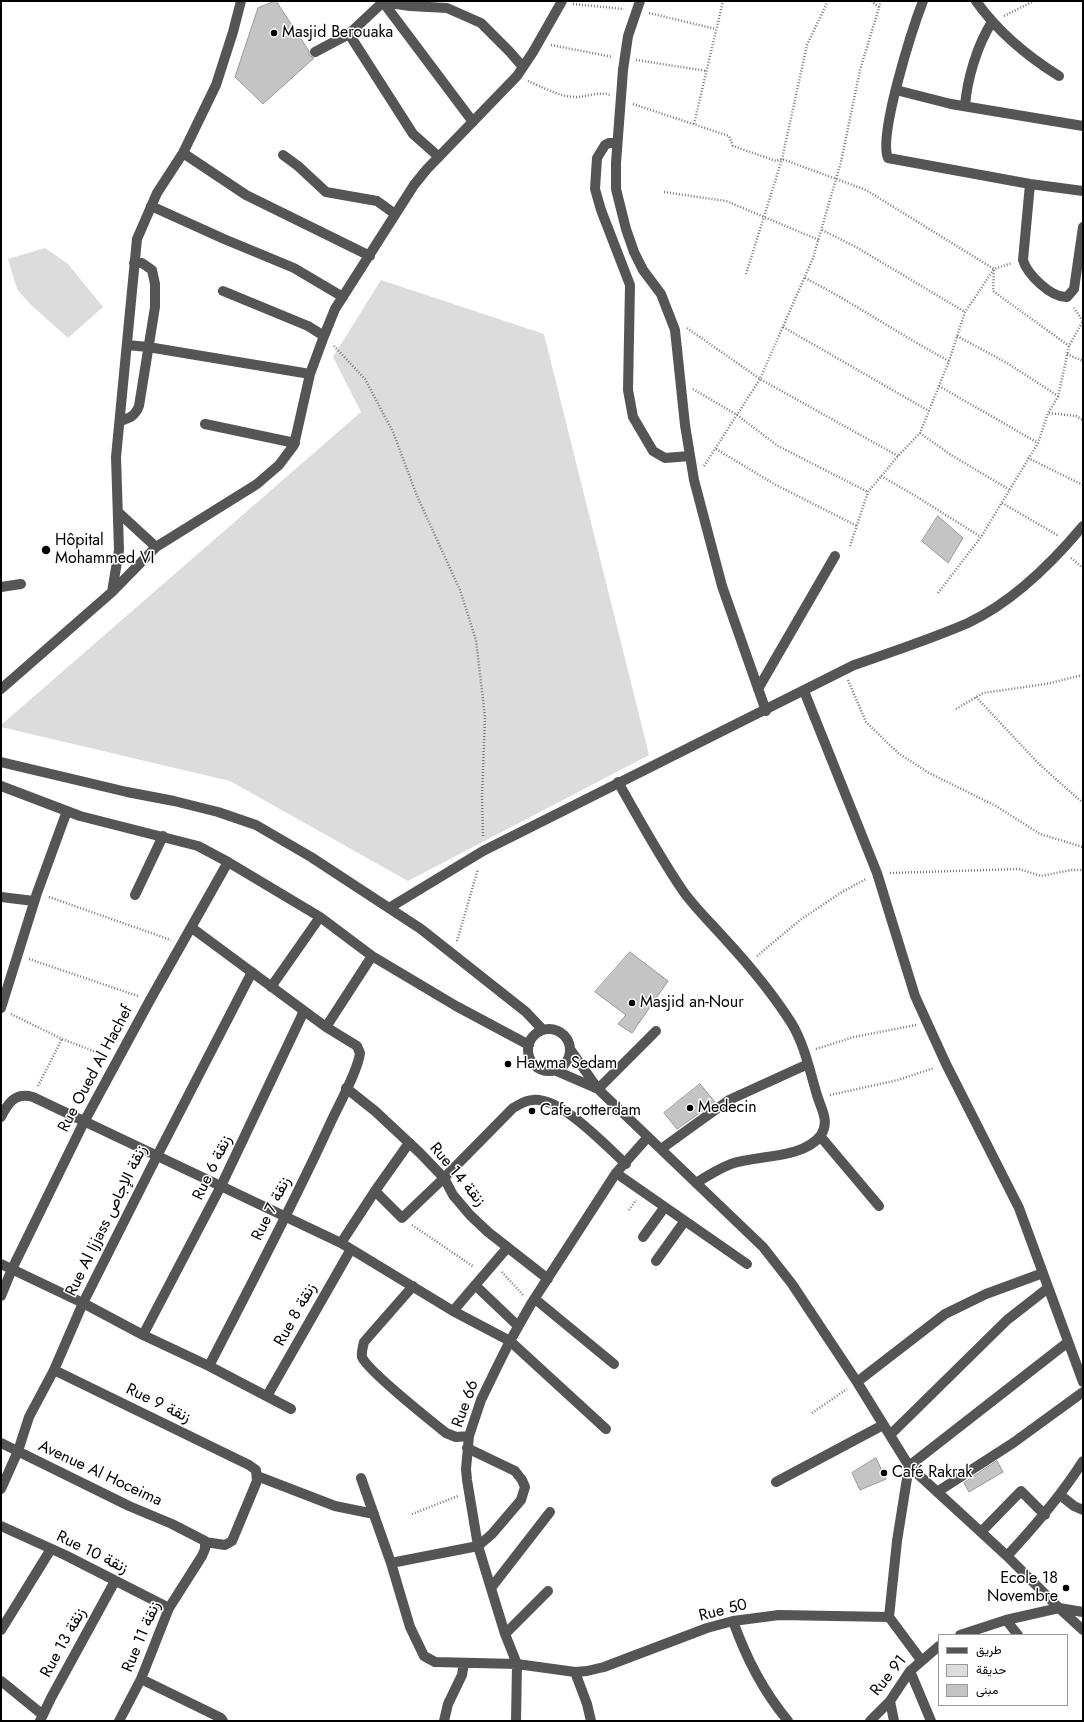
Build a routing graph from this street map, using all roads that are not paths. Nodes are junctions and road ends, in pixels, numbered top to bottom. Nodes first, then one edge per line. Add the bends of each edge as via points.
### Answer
1 (562, 1) edge
2 (640, 1) edge
3 (923, 1) edge
4 (976, 1) edge
5 (243, 2) edge
6 (383, 2) edge
7 (992, 22) junction
8 (349, 34) junction
9 (315, 52) dead end
10 (520, 72) junction
11 (1059, 76) dead end
12 (896, 90) junction
13 (965, 106) junction
14 (473, 122) junction
15 (1083, 126) edge
16 (617, 143) junction
17 (183, 153) junction
18 (283, 155) dead end
19 (439, 156) junction
20 (1030, 184) junction
21 (1083, 191) edge
22 (151, 206) junction
23 (395, 214) junction
24 (1083, 227) edge
25 (370, 256) junction
26 (1080, 259) edge
27 (134, 263) junction
28 (223, 291) dead end
29 (343, 296) junction
30 (324, 336) junction
31 (127, 345) junction
32 (148, 347) junction
33 (310, 374) junction
34 (120, 421) junction
35 (205, 424) dead end
36 (295, 443) junction
37 (690, 456) junction
38 (118, 512) junction
39 (1083, 526) edge
40 (156, 547) junction
41 (835, 556) dead end
42 (21, 584) dead end
43 (1, 587) edge
44 (112, 592) junction
45 (1, 689) edge
46 (758, 689) junction
47 (804, 690) junction
48 (766, 710) junction
49 (1, 762) edge
50 (618, 782) junction
51 (1, 786) edge
52 (67, 811) junction
53 (163, 836) junction
54 (228, 862) junction
55 (135, 895) dead end
56 (1, 897) edge
57 (36, 897) junction
58 (388, 908) junction
59 (320, 917) junction
60 (192, 928) junction
61 (372, 956) junction
62 (252, 972) junction
63 (271, 987) junction
64 (4, 1010) edge
65 (304, 1011) junction
66 (326, 1027) junction
67 (543, 1030) junction
68 (656, 1031) dead end
69 (529, 1045) junction
70 (570, 1049) junction
71 (808, 1064) junction
72 (554, 1070) junction
73 (346, 1088) junction
74 (598, 1089) junction
75 (1, 1117) edge
76 (84, 1122) junction
77 (820, 1136) junction
78 (647, 1138) junction
79 (409, 1143) junction
80 (661, 1149) junction
81 (157, 1156) junction
82 (626, 1164) junction
83 (616, 1174) junction
84 (444, 1178) junction
85 (696, 1183) junction
86 (221, 1186) junction
87 (375, 1190) junction
88 (879, 1206) dead end
89 (664, 1208) junction
90 (286, 1218) junction
91 (684, 1222) junction
92 (643, 1236) dead end
93 (341, 1243) junction
94 (351, 1248) junction
95 (506, 1248) junction
96 (656, 1261) dead end
97 (1, 1264) edge
98 (747, 1264) dead end
99 (12, 1269) junction
100 (1043, 1273) junction
101 (548, 1279) junction
102 (475, 1285) junction
103 (413, 1286) junction
104 (1048, 1288) junction
105 (1, 1296) edge
106 (533, 1302) junction
107 (83, 1303) junction
108 (453, 1311) junction
109 (518, 1326) junction
110 (143, 1335) junction
111 (510, 1340) junction
112 (1068, 1342) junction
113 (614, 1364) dead end
114 (209, 1366) junction
115 (54, 1370) junction
116 (857, 1382) junction
117 (1083, 1382) edge
118 (1083, 1392) edge
119 (267, 1396) junction
120 (291, 1409) dead end
121 (883, 1425) junction
122 (606, 1429) dead end
123 (890, 1435) junction
124 (469, 1436) junction
125 (1, 1443) edge
126 (467, 1448) junction
127 (18, 1451) junction
128 (1083, 1461) edge
129 (909, 1466) junction
130 (257, 1476) junction
131 (361, 1478) dead end
132 (776, 1482) dead end
133 (1, 1489) edge
134 (937, 1492) junction
135 (1060, 1495) junction
136 (1083, 1510) edge
137 (550, 1512) dead end
138 (374, 1514) junction
139 (1045, 1515) junction
140 (1, 1526) edge
141 (981, 1532) junction
142 (205, 1542) junction
143 (478, 1546) junction
144 (51, 1549) junction
145 (1007, 1556) junction
146 (391, 1563) junction
147 (115, 1581) junction
148 (491, 1588) junction
149 (548, 1591) dead end
150 (169, 1608) junction
151 (1058, 1608) junction
152 (1083, 1612) edge
153 (889, 1617) junction
154 (1006, 1620) junction
155 (733, 1621) junction
156 (1, 1630) edge
157 (1083, 1630) edge
158 (505, 1634) junction
159 (963, 1634) edge
160 (1017, 1634) edge
161 (936, 1648) edge
162 (921, 1660) junction
163 (464, 1663) junction
164 (517, 1664) junction
165 (910, 1671) junction
166 (575, 1672) junction
167 (141, 1679) junction
168 (1, 1681) edge
169 (890, 1701) junction
170 (42, 1718) edge
171 (118, 1721) edge
172 (223, 1721) edge
173 (444, 1721) edge
174 (516, 1721) edge
175 (591, 1721) edge
176 (788, 1721) edge
177 (870, 1721) edge
178 (894, 1721) edge
179 (931, 1721) edge

1 - 10 street
2 - 16 street via 628,36
3 - 12 street
4 - 7 street
5 - 17 street via 216,85
6 - 8 street
6 - 10 street via 447,8 481,23 509,51
6 - 14 street
7 - 11 street via 1031,57
7 - 13 street via 977,52
8 - 9 street
8 - 19 street via 413,134
10 - 14 street
12 - 13 street
12 - 20 street via 888,122 888,158
13 - 15 street
14 - 19 street
16 - 37 street via 616,189 626,229 643,270 661,294 675,330
16 - 37 street via 605,145 596,158 595,189 600,210 630,285 628,390 633,417 653,451 666,458
17 - 22 street
17 - 25 street via 246,195
18 - 23 street via 326,192 377,202
19 - 23 street via 414,185
20 - 21 street
20 - 26 street via 1023,260 1027,269 1041,284 1056,294 1067,297 1074,289
22 - 27 street via 136,239
22 - 29 street via 290,266
23 - 25 street
24 - 26 street
25 - 29 street
27 - 31 street
27 - 32 street via 142,263 152,270 155,284 155,307
28 - 30 street via 308,326
29 - 30 street
30 - 33 street
31 - 32 street
31 - 34 street
32 - 33 street
32 - 34 street via 139,406 130,418
33 - 36 street
34 - 38 street via 116,457
35 - 36 street
36 - 40 street via 279,465 257,484
37 - 46 street via 722,586
38 - 40 street
38 - 44 street via 119,550
39 - 47 street via 1030,580 979,617 933,637 854,665
40 - 44 street
41 - 46 street
42 - 43 street
44 - 45 street
46 - 48 street
47 - 48 street
47 - 100 street via 877,873 915,996 926,1023 1019,1208
48 - 50 street
49 - 58 street via 239,818 304,853
50 - 58 street via 483,851
50 - 71 street via 684,892 747,964 792,1025
51 - 52 street
52 - 53 street
52 - 57 street
53 - 54 street via 198,846
53 - 55 street
54 - 59 street
54 - 60 street, Rue Oued Al Hachef
56 - 57 street
57 - 64 street
58 - 67 street via 453,954 526,1012
59 - 61 street
59 - 63 street
60 - 62 street
60 - 76 street, Rue Oued Al Hachef
61 - 66 street
61 - 69 street via 456,1006
62 - 63 street
62 - 81 street, Rue Al Ijjass زنقة الإجاص
63 - 65 street
65 - 66 street
65 - 86 street, Rue 6 زنقة
66 - 73 street, Rue 7 زنقة via 358,1047 360,1055
67 - 69 street via 534,1036
67 - 70 street via 556,1030 561,1033 569,1043
68 - 74 street
69 - 72 street via 530,1059 534,1065
70 - 72 street via 564,1064
70 - 74 street
71 - 77 street via 826,1123
71 - 80 street via 729,1100
72 - 74 street
73 - 79 street, Rue 14 زنقة
73 - 90 street, Rue 7 زنقة
74 - 78 street
75 - 76 street via 12,1099 20,1096 32,1097
76 - 81 street
76 - 99 street, Rue Oued Al Hachef
77 - 85 street via 809,1145 796,1150 731,1164
77 - 88 street
78 - 80 street
78 - 82 street, Rue 66
79 - 84 street, Rue 14 زنقة
79 - 87 street
80 - 85 street
81 - 86 street
81 - 107 street, Rue Al Ijjass زنقة الإجاص
82 - 83 street, Rue 66
82 - 84 street via 572,1115 549,1102 532,1100 513,1108
83 - 89 street
83 - 101 street, Rue 66
84 - 87 street via 402,1218
84 - 95 street, Rue 14 زنقة via 453,1195 470,1215
85 - 116 street via 763,1246 792,1284
86 - 90 street
86 - 110 street, Rue 6 زنقة
87 - 93 street
89 - 91 street
89 - 92 street
90 - 93 street
90 - 114 street, Rue 7 زنقة
91 - 96 street
91 - 98 street
93 - 94 street
94 - 103 street
94 - 119 street, Rue 8 زنقة
95 - 101 street, Rue 14 زنقة
95 - 102 street
97 - 99 street
99 - 105 street, Rue Oued Al Hachef
99 - 107 street
100 - 104 street
100 - 116 street via 986,1294 945,1314
101 - 106 street, Rue 66
102 - 108 street
102 - 109 street
103 - 108 street
103 - 124 street via 364,1342 362,1357 374,1371 446,1433 456,1437
104 - 112 street
104 - 123 street via 1007,1320
106 - 109 street, Rue 66
106 - 113 street
107 - 110 street
107 - 115 street, Rue Al Ijjass زنقة الإجاص
108 - 111 street
109 - 111 street, Rue 66
110 - 114 street
111 - 122 street
111 - 124 street, Rue 66 via 482,1400
112 - 117 street
112 - 129 street
114 - 119 street
115 - 127 street, Rue Al Ijjass زنقة الإجاص via 29,1417
115 - 130 street, Rue 9 زنقة via 249,1466 256,1470
116 - 121 street
118 - 134 street via 1013,1443
119 - 120 street
121 - 123 street
121 - 132 street
123 - 129 street
124 - 126 street, Rue 66
125 - 127 street, Avenue Al Hoceima
126 - 143 street, Rue 66 via 468,1492
126 - 143 street via 515,1471 525,1487 521,1500 504,1522
127 - 133 street, Rue Al Ijjass زنقة الإجاص
127 - 142 street, Avenue Al Hoceima
128 - 135 street
129 - 134 street
129 - 153 street via 897,1541
130 - 138 street via 335,1506
130 - 142 street via 232,1542 224,1545
131 - 138 street, Rue 50
134 - 141 street
135 - 136 street
135 - 139 street
137 - 148 street
138 - 146 street, Rue 50
139 - 141 street via 1021,1491
139 - 145 street
140 - 144 street, Rue 10 زنقة
141 - 145 street
142 - 150 street, Rue 11 زنقة via 202,1556
143 - 146 street
143 - 148 street, Rue 66
144 - 147 street, Rue 10 زنقة
144 - 156 street
145 - 151 street
146 - 163 street, Rue 50 via 410,1627 424,1656 440,1663
147 - 150 street, Rue 10 زنقة
147 - 170 street, Rue 13 زنقة
148 - 158 street, Rue 66
149 - 158 street
150 - 167 street, Rue 11 زنقة
151 - 152 street
151 - 154 street
151 - 157 street
153 - 155 street, Rue 50 via 779,1615
153 - 162 street
154 - 159 street
154 - 160 street
155 - 166 street, Rue 50 via 707,1628 604,1667
155 - 176 street via 744,1652 764,1689
158 - 164 street, Rue 66
161 - 162 street, Rue 91
162 - 165 street, Rue 91
163 - 164 street, Rue 50
163 - 173 street via 462,1675 448,1704
164 - 166 street, Rue 50
164 - 174 street, Rue 66
165 - 169 street, Rue 91
165 - 179 street
166 - 175 street
167 - 171 street, Rue 11 زنقة
167 - 172 street
168 - 170 street
169 - 177 street, Rue 91
169 - 178 street

